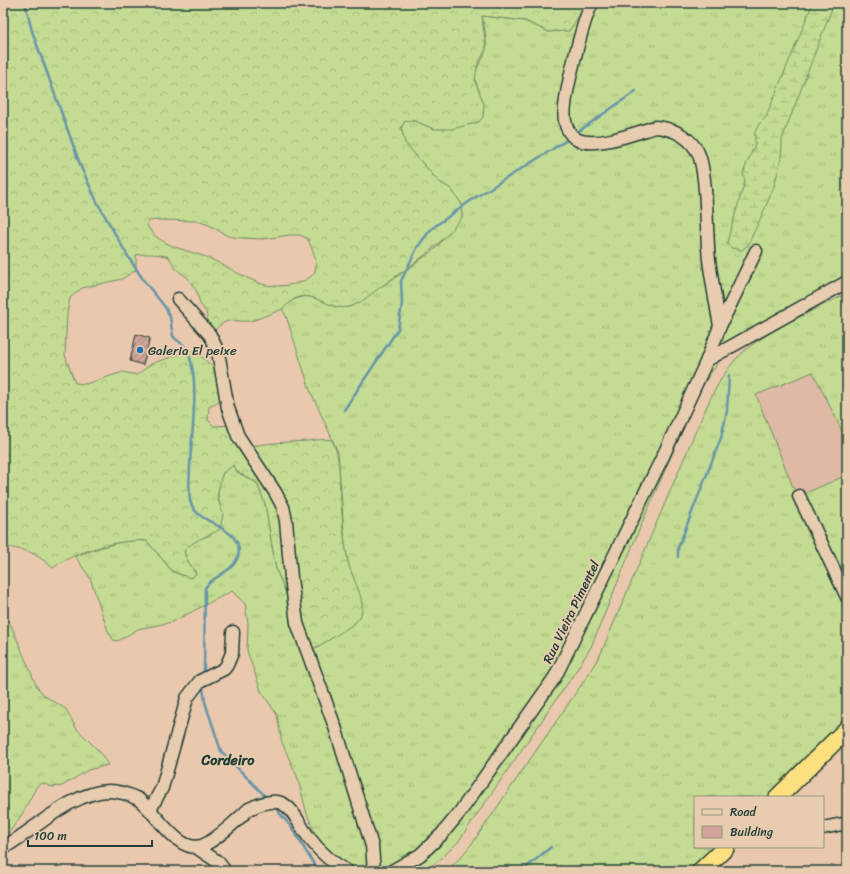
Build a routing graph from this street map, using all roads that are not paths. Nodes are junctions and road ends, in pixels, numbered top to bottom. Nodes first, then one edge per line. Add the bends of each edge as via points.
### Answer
1 (592, 3) edge
2 (756, 251) dead end
3 (847, 282) edge
4 (178, 299) dead end
5 (720, 326) junction
6 (707, 360) junction
7 (799, 496) dead end
8 (847, 597) edge
9 (233, 632) dead end
10 (847, 729) edge
11 (779, 796) edge
12 (150, 810) junction
13 (847, 823) edge
14 (824, 828) edge
15 (196, 847) junction
16 (3, 848) edge
17 (725, 848) edge
18 (225, 871) edge
19 (348, 871) edge
20 (374, 871) edge
21 (392, 871) edge
22 (701, 871) edge

1 - 5 street via 584,26 564,112 569,132 577,139 589,143 655,127 666,127 688,140 697,150 701,165 709,260
2 - 5 street, Rua Vieira Pimentel
3 - 6 street
4 - 20 street via 210,335 218,352 228,408 238,436 276,492 283,507 297,623 335,727 372,846
5 - 6 street, Rua Vieira Pimentel
6 - 21 street, Rua Vieira Pimentel via 555,677 442,834 420,855
7 - 8 street
9 - 12 street via 232,653 227,665 200,682 187,698 165,778
10 - 11 highway
12 - 15 street via 166,830
12 - 16 street via 138,800 122,793 98,792 85,796
13 - 14 street
15 - 18 street via 218,862
15 - 19 street via 211,840 249,809 264,803 276,803 291,808 309,839 335,865
17 - 22 highway

